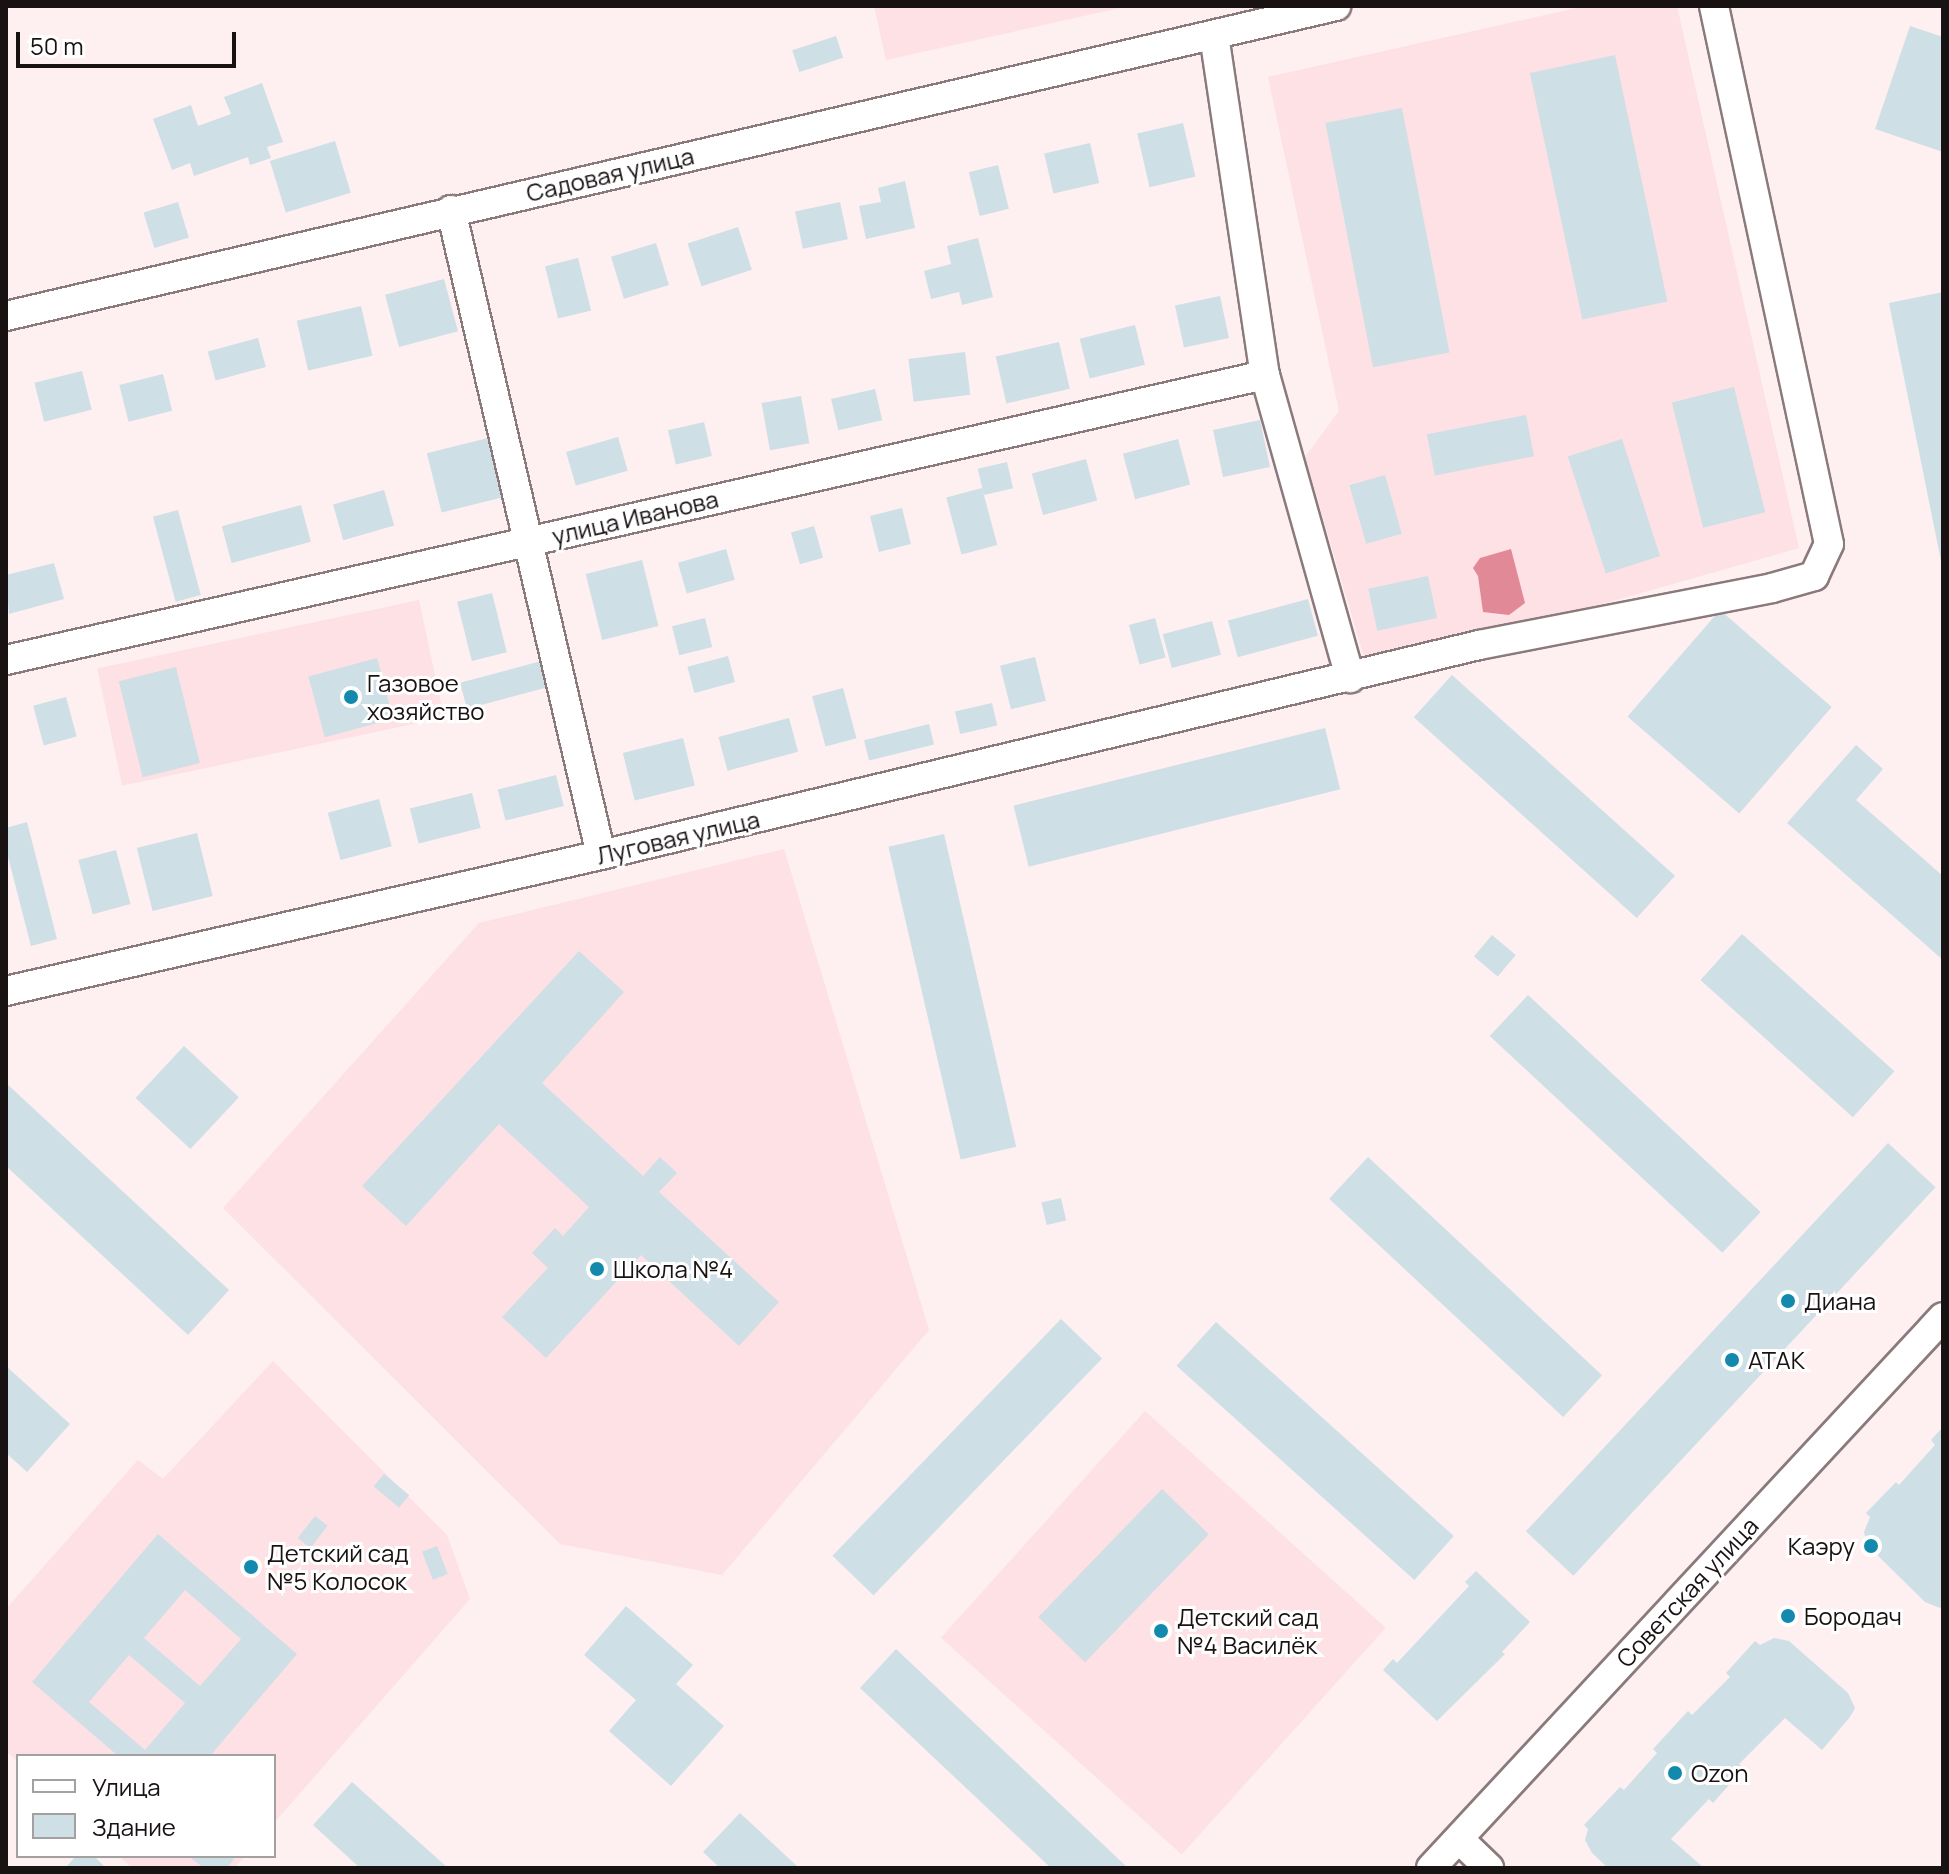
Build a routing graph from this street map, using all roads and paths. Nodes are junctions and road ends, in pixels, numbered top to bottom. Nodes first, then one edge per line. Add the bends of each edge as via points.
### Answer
1 (1336, 6) edge
2 (1714, 6) edge
3 (1214, 35) junction
4 (451, 210) junction
5 (6, 316) edge
6 (1265, 375) junction
7 (526, 541) junction
8 (6, 660) edge
9 (1350, 678) junction
10 (601, 855) junction
11 (6, 991) edge
12 (1943, 1317) edge
13 (1459, 1839) junction
14 (1431, 1868) edge
15 (1489, 1868) edge

1 - 3 street, Садовая улица
2 - 9 street, Луговая улица via 1829,544 1814,576 1479,645
3 - 4 street, Садовая улица
3 - 6 street
4 - 5 street, Садовая улица
4 - 7 street
6 - 7 street, улица Иванова
6 - 9 street
7 - 8 street, улица Иванова
7 - 10 street
9 - 10 street, Луговая улица
10 - 11 street, Луговая улица
12 - 13 street, Советская улица
13 - 14 street, Советская улица
13 - 15 street

